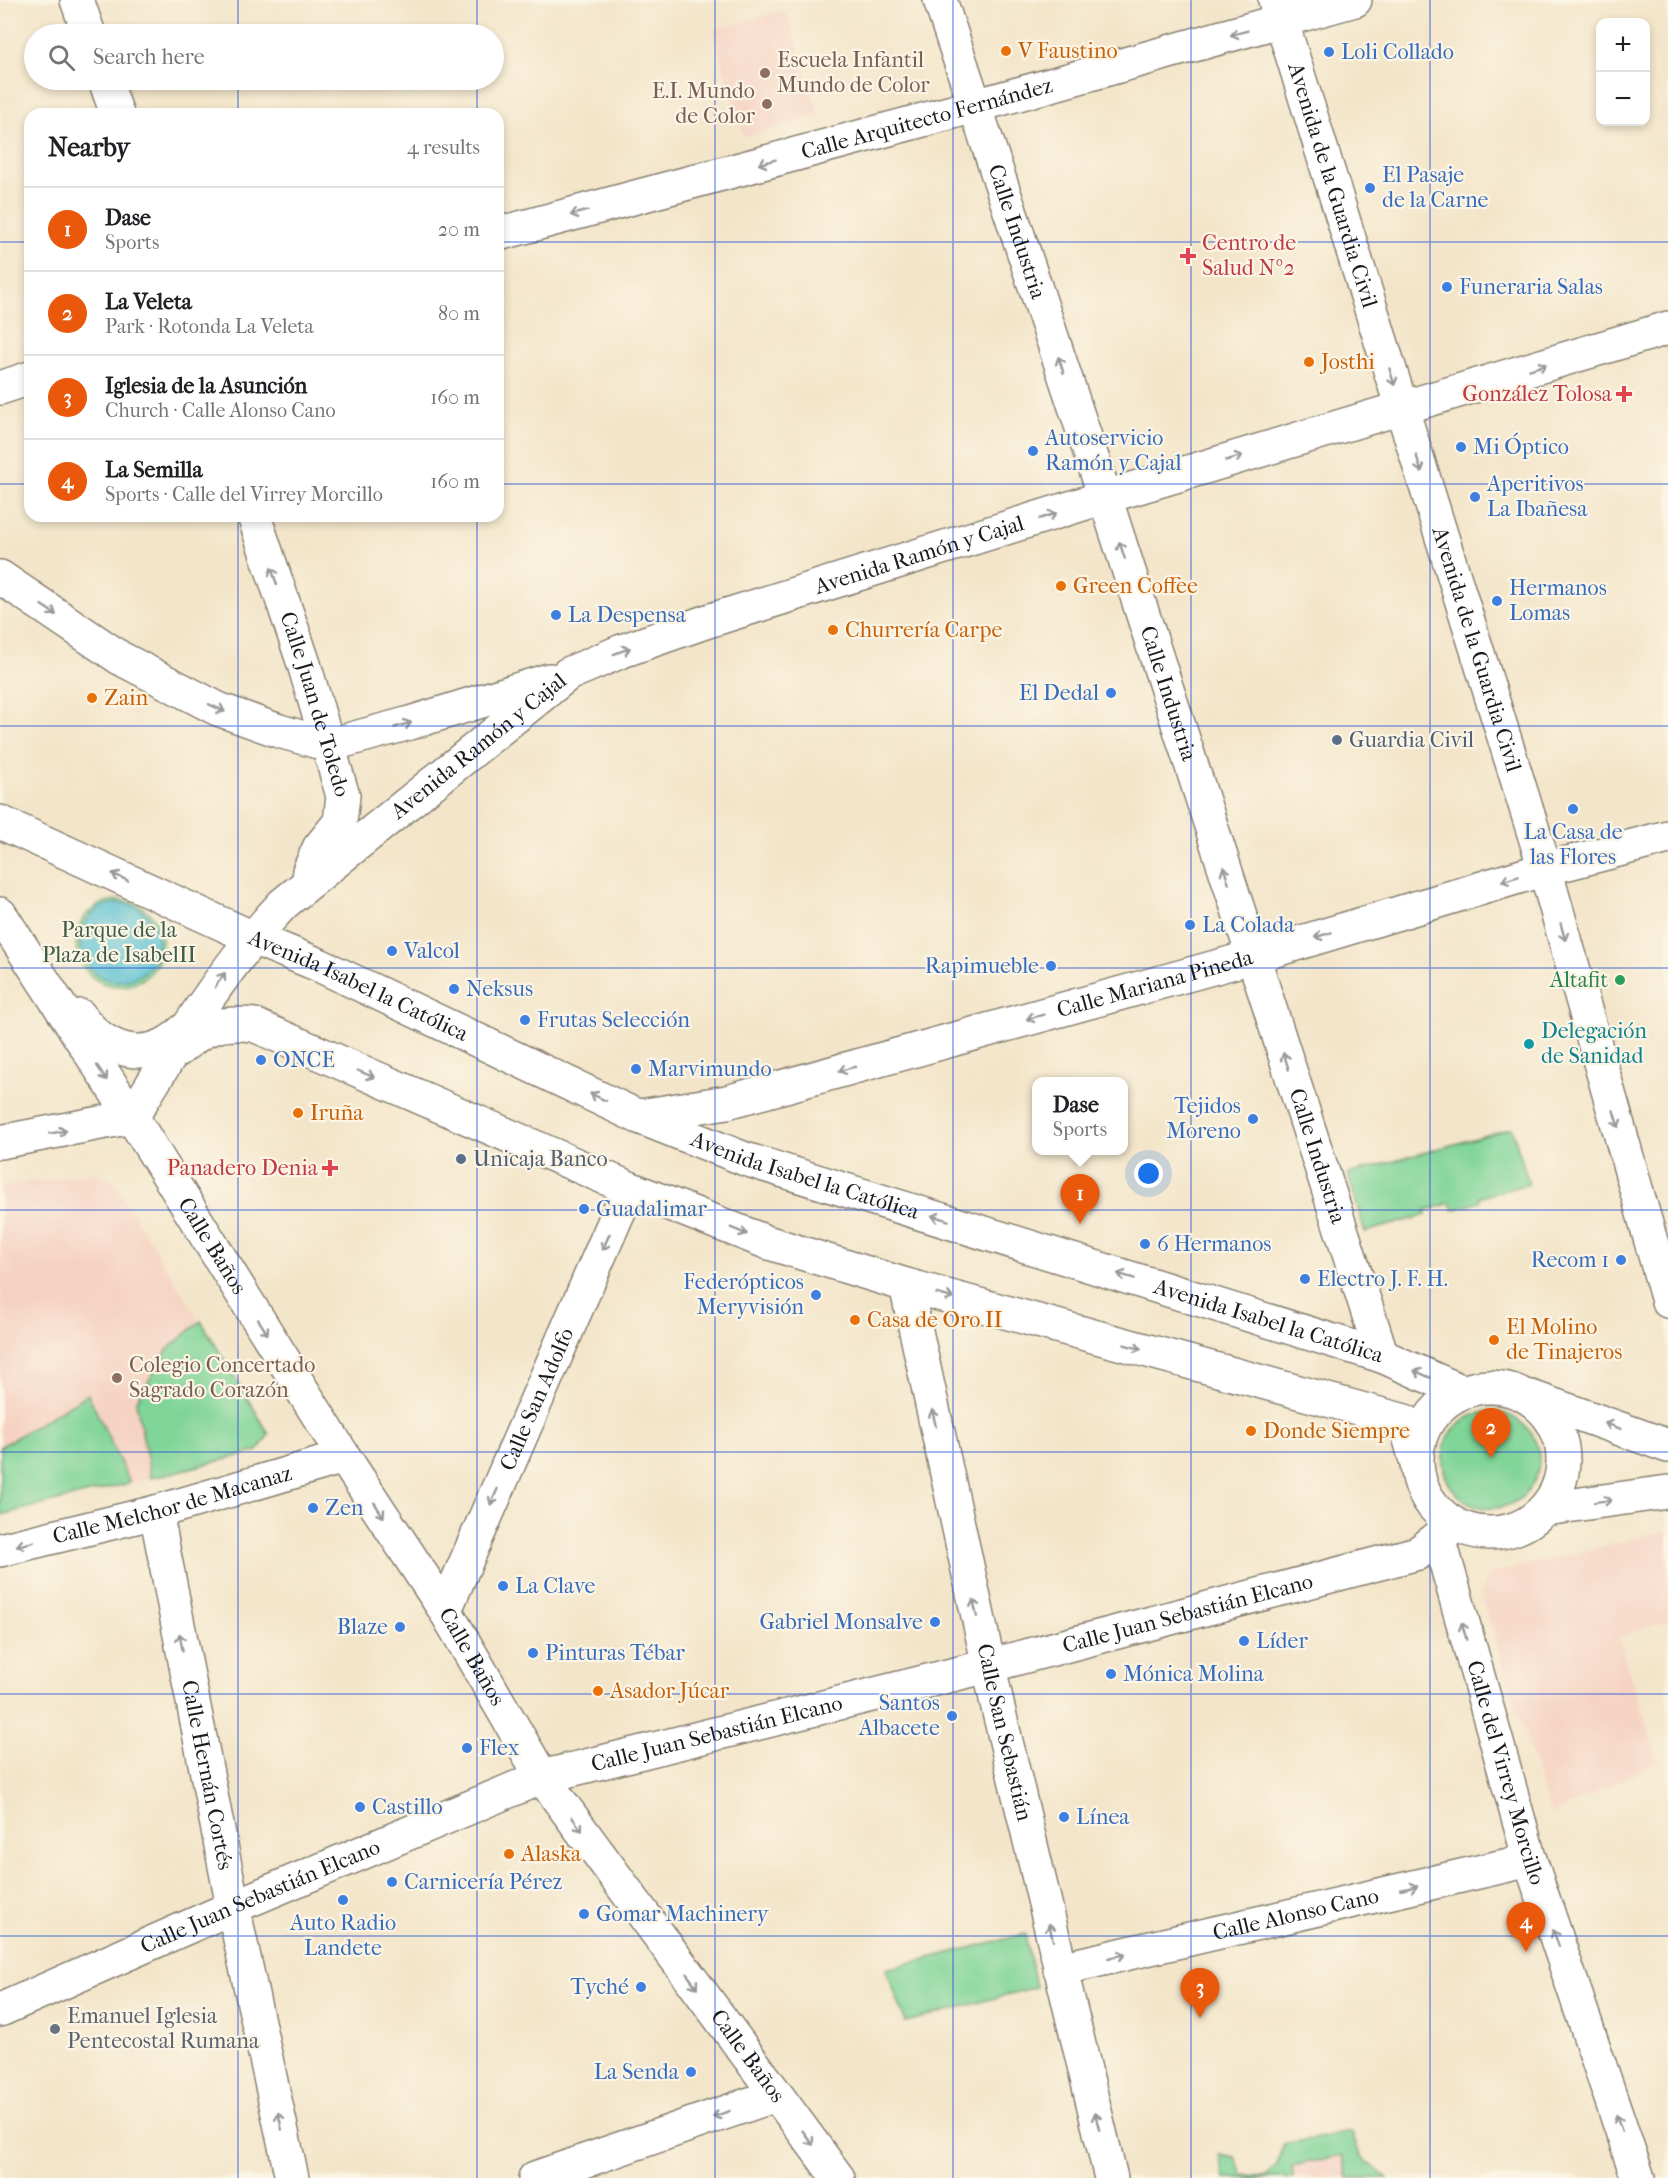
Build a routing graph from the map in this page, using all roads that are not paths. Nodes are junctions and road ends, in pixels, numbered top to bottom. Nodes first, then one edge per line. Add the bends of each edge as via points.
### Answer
1 (77, 0) edge
2 (940, 0) edge
3 (1355, 0) edge
4 (1278, 11) edge
5 (85, 24) edge
6 (109, 90) edge
7 (975, 106) junction
8 (115, 108) edge
9 (504, 232) edge
10 (1668, 328) edge
11 (24, 380) edge
12 (0, 388) edge
13 (1402, 409) junction
14 (1105, 497) junction
15 (256, 522) edge
16 (0, 578) edge
17 (568, 674) junction
18 (329, 745) junction
19 (0, 822) edge
20 (1668, 837) edge
21 (1545, 869) junction
22 (293, 895) junction
23 (2, 916) edge
24 (251, 938) junction
25 (1252, 957) junction
26 (320, 965) junction
27 (190, 1023) junction
28 (168, 1058) junction
29 (132, 1117) junction
30 (639, 1117) junction
31 (0, 1142) edge
32 (629, 1188) junction
33 (906, 1285) junction
34 (1668, 1301) edge
35 (1382, 1356) junction
36 (1510, 1389) junction
37 (1461, 1391) junction
38 (1668, 1445) edge
39 (344, 1457) junction
40 (1416, 1461) junction
41 (1668, 1492) edge
42 (1545, 1509) junction
43 (156, 1512) junction
44 (1446, 1532) junction
45 (0, 1550) edge
46 (445, 1610) junction
47 (988, 1665) junction
48 (542, 1777) junction
49 (1530, 1860) junction
50 (233, 1907) junction
51 (1060, 1969) junction
52 (0, 2010) edge
53 (776, 2095) junction
54 (292, 2178) edge
55 (535, 2178) edge
56 (838, 2178) edge
57 (1111, 2178) edge
58 (1638, 2178) edge

1 - 5 street
2 - 7 street, Calle Industria
3 - 4 street, Calle Arquitecto Fernández
4 -> 7 street, Calle Arquitecto Fernández
4 -> 13 street, Avenida de la Guardia Civil
6 - 8 street
7 -> 9 street, Calle Arquitecto Fernández
14 -> 7 street, Calle Industria
13 -> 10 street, Avenida Ramón y Cajal
11 - 12 street
14 -> 13 street, Avenida Ramón y Cajal
13 -> 21 street, Avenida de la Guardia Civil
17 -> 14 street, Avenida Ramón y Cajal via 708,621
25 -> 14 street, Calle Industria
18 -> 15 street, Calle Juan de Toledo
16 -> 18 street via 120,658 218,709
18 -> 17 street
17 - 22 street, Avenida Ramón y Cajal
18 - 22 street, Calle Juan de Toledo via 343,796 340,822 319,848
24 -> 19 street, Avenida Isabel la Católica
20 - 21 street, Calle Mariana Pineda
21 -> 25 street, Calle Mariana Pineda
21 -> 34 street, Avenida de la Guardia Civil
22 - 24 street, Avenida Ramón y Cajal
22 - 26 street via 289,927
23 - 27 street via 20,929 90,1031 112,1046 129,1052 149,1051 170,1041
23 -> 29 street, Calle Baños
24 - 26 street, Avenida Isabel la Católica
27 -> 24 street, Avenida Ramón y Cajal
25 -> 30 street, Calle Mariana Pineda via 727,1102
35 -> 25 street, Calle Industria
30 -> 26 street, Avenida Isabel la Católica
27 - 28 street
28 - 29 street
28 -> 32 street via 209,1028 232,1022 254,1025
31 -> 29 street
29 -> 39 street, Calle Baños
35 -> 30 street, Avenida Isabel la Católica via 745,1159
32 -> 33 street via 766,1242
32 -> 46 street, Calle San Adolfo
33 -> 40 street via 1405,1421
47 -> 33 street, Calle San Sebastián
37 -> 35 street, Avenida Isabel la Católica
36 - 37 street via 1476,1387
38 -> 36 street
36 - 42 street via 1532,1400 1557,1429 1563,1453 1561,1479
37 - 40 street via 1428,1419 1418,1443
39 - 43 street, Calle Melchor de Macanaz
39 -> 46 street, Calle Baños
40 - 44 street via 1421,1486 1440,1514
42 -> 41 street
42 - 44 street via 1525,1524 1499,1533
43 -> 45 street, Calle Melchor de Macanaz
50 -> 43 street, Calle Hernán Cortés
44 - 47 street, Calle Juan Sebastián Elcano via 1418,1553
49 -> 44 street, Calle del Virrey Morcillo
46 - 48 street, Calle Baños
47 - 48 street, Calle Juan Sebastián Elcano
51 -> 47 street, Calle San Sebastián
48 - 50 street, Calle Juan Sebastián Elcano
48 -> 53 street, Calle Baños
51 -> 49 street, Calle Alonso Cano
58 -> 49 street, Calle del Virrey Morcillo
50 - 52 street, Calle Juan Sebastián Elcano
54 -> 50 street, Calle Hernán Cortés
57 -> 51 street, Calle San Sebastián
53 -> 55 street
53 -> 56 street, Calle Baños

